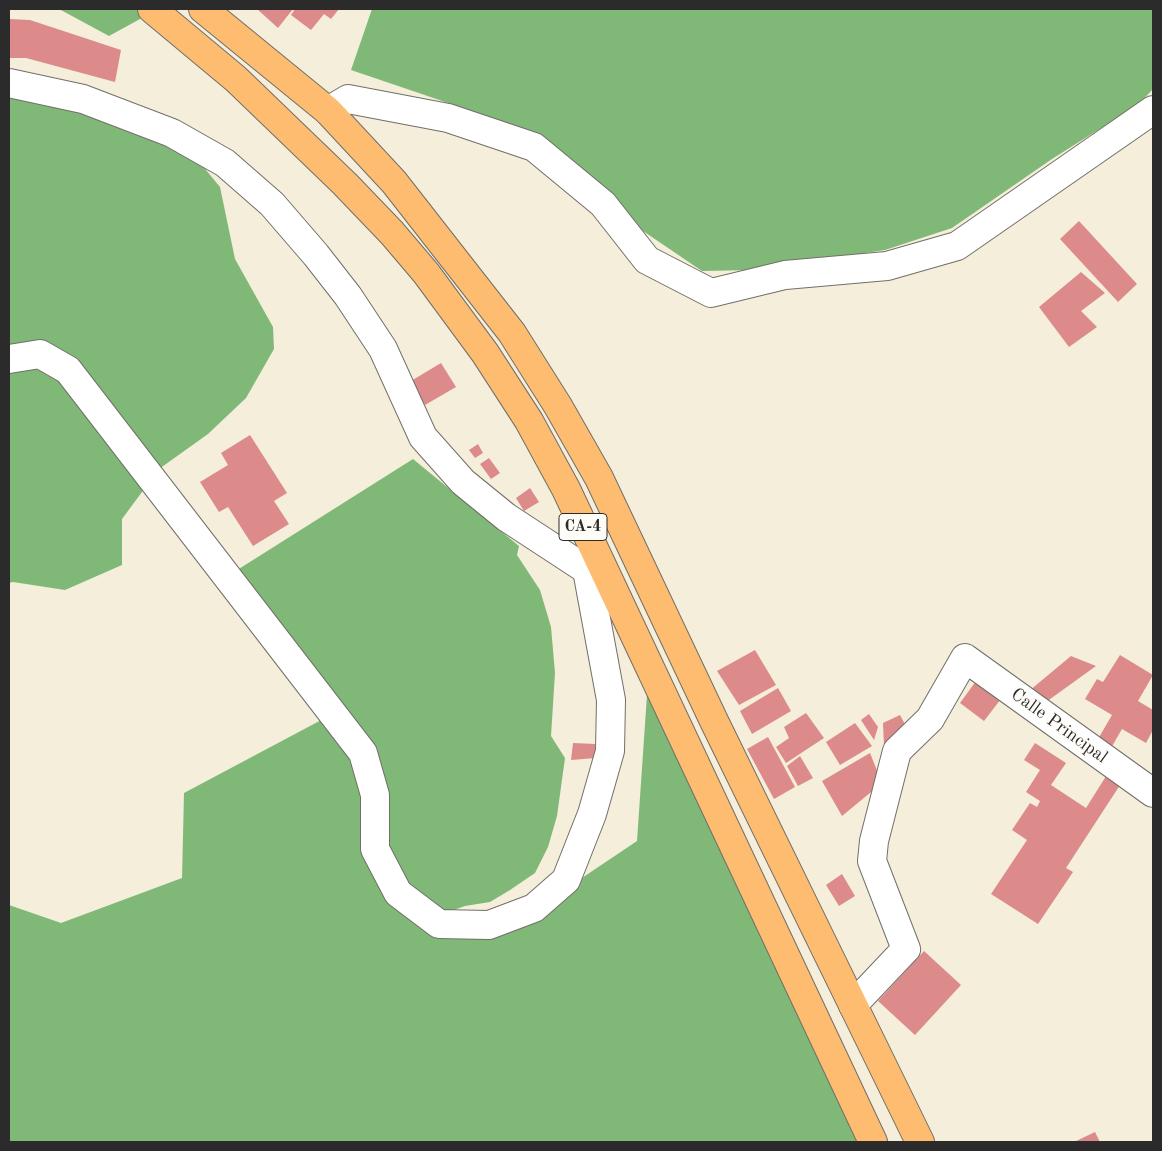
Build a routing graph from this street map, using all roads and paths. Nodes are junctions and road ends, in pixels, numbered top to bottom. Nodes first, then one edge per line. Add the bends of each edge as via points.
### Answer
1 (152, 9) edge
2 (203, 9) edge
3 (9, 83) edge
4 (1153, 110) edge
5 (328, 111) junction
6 (9, 358) edge
7 (592, 562) junction
8 (1153, 793) edge
9 (853, 1005) junction
10 (873, 1142) edge
11 (920, 1142) edge

1 - 7 highway, CA-4 via 236,79 338,177 426,273 529,421 566,489
2 - 5 highway, CA-4
3 - 7 street via 83,99 172,133 225,163 272,204 348,296 383,349 423,436 462,482 506,517
4 - 5 street via 956,246 887,266 785,275 711,293 647,260 603,204 534,147 448,118 348,99
5 - 9 highway, CA-4 via 394,182 457,261 512,333 558,406 599,478
6 - 7 street via 40,354 68,370 363,753 375,795 374,849 398,893 439,924 489,925 534,908 566,880 592,814 610,751 611,700
7 - 10 highway, CA-4
8 - 9 street, Calle Principal via 964,658 930,719 896,751 872,861 906,948
9 - 11 highway, CA-4

